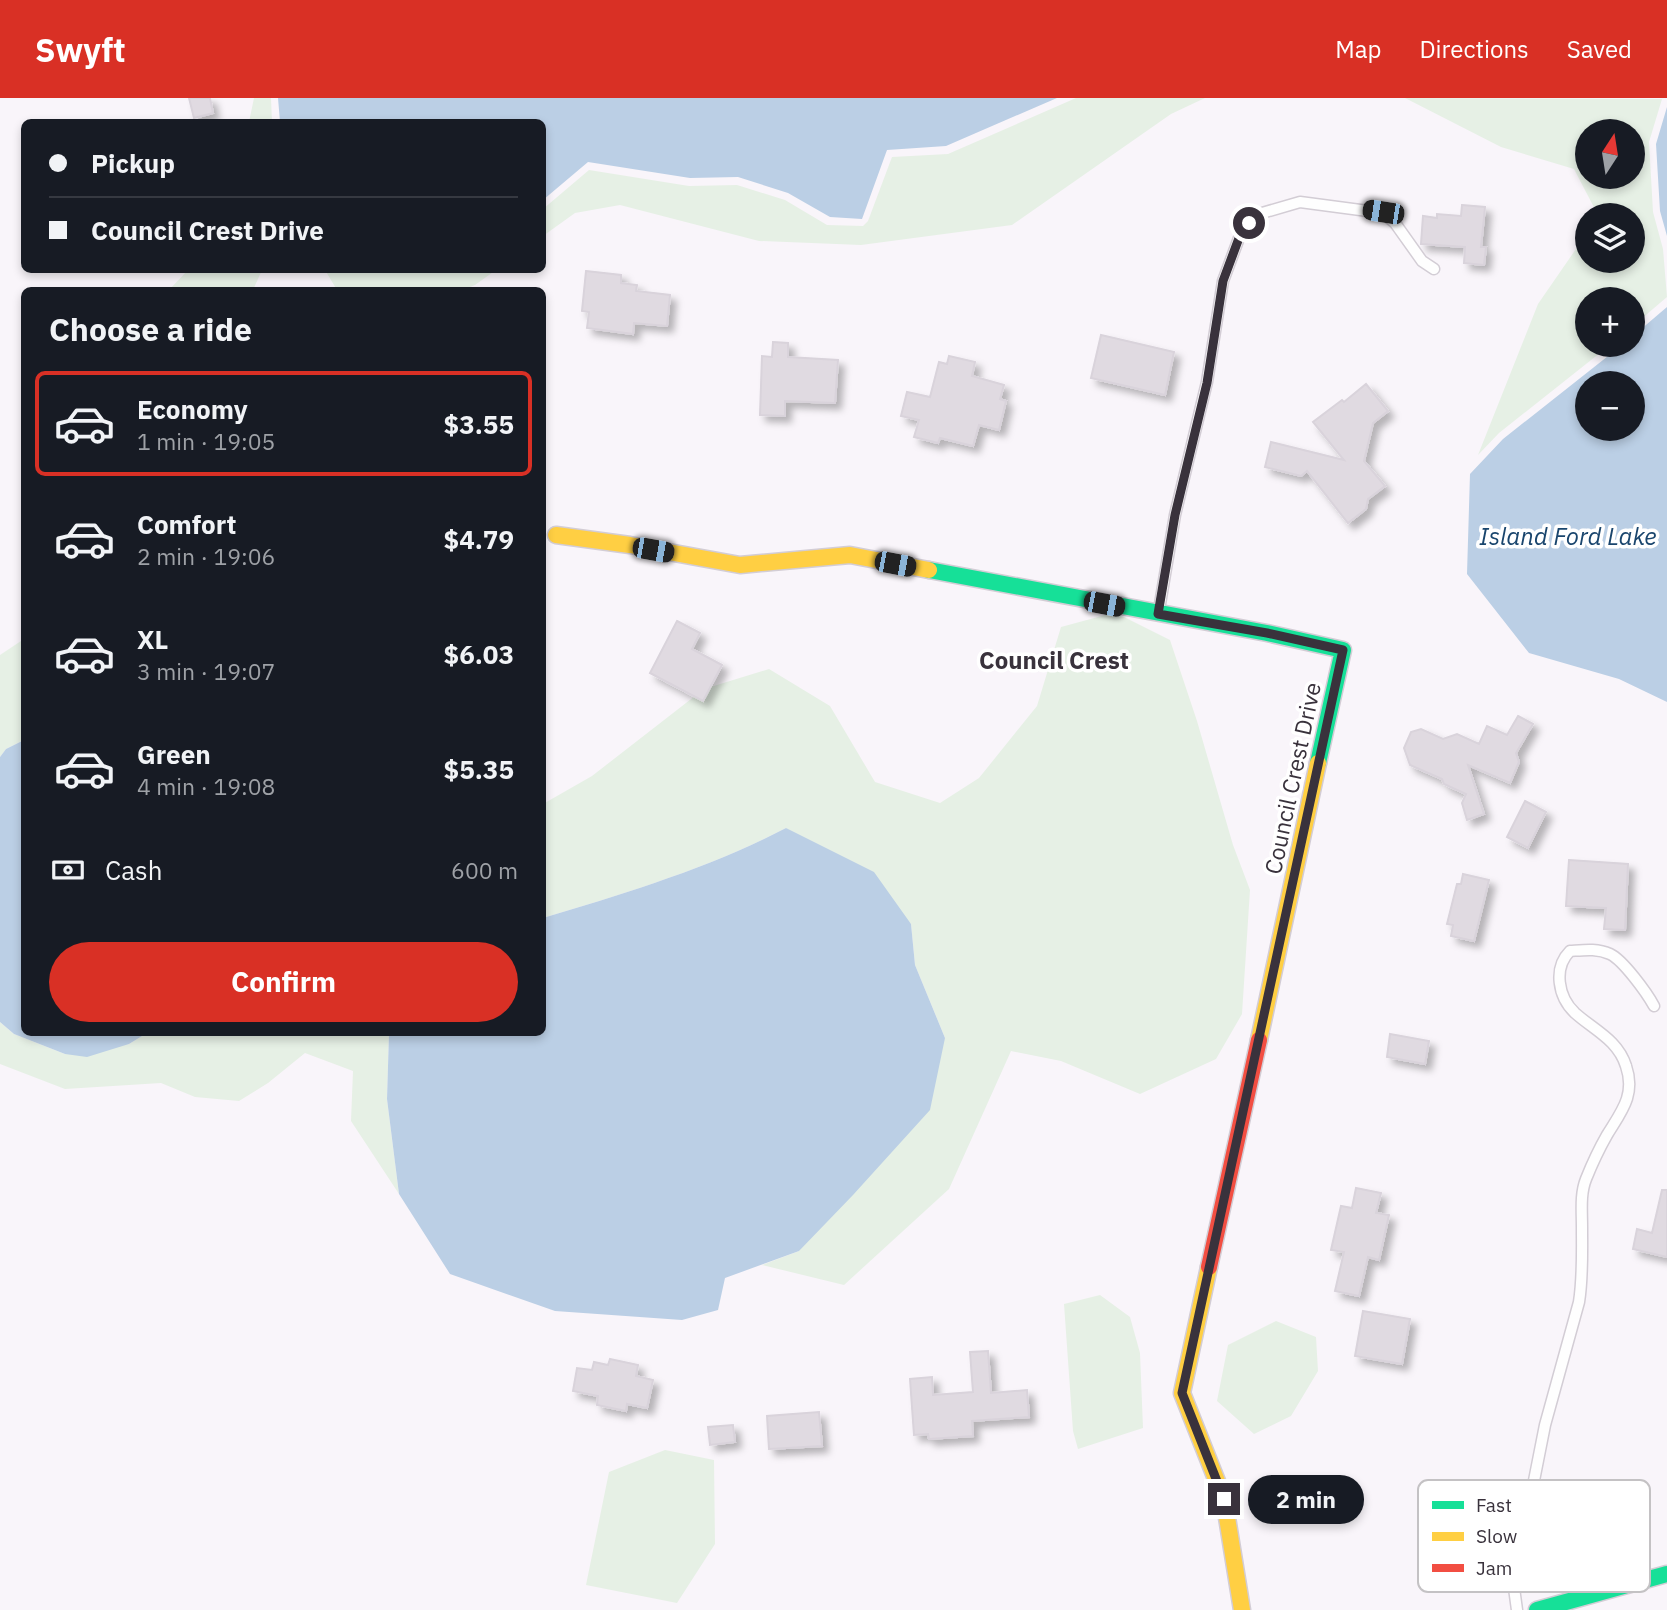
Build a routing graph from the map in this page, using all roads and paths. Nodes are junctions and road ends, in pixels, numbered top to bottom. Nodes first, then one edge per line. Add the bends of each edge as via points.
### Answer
1 (1434, 269) dead end
2 (556, 535) dead end
3 (1158, 614) junction
4 (1654, 1006) dead end
5 (1534, 1480) edge
6 (1667, 1574) edge
7 (1650, 1579) edge
8 (1515, 1592) edge
9 (1602, 1592) edge
10 (1242, 1610) edge
11 (1517, 1610) edge
12 (1537, 1610) edge

1 - 3 lane via 1422,261 1383,212 1300,202 1270,210 1249,223 1223,281 1207,383 1175,515
2 - 3 street, Council Crest Drive via 740,565 850,555
3 - 10 street, Council Crest Drive via 1343,650 1182,1393 1224,1499
4 - 5 lane via 1613,955 1570,951 1561,960 1561,992 1574,1012 1608,1038 1626,1065 1630,1088 1626,1105 1584,1182 1579,1302
6 - 7 street
8 - 11 lane
9 - 12 street

